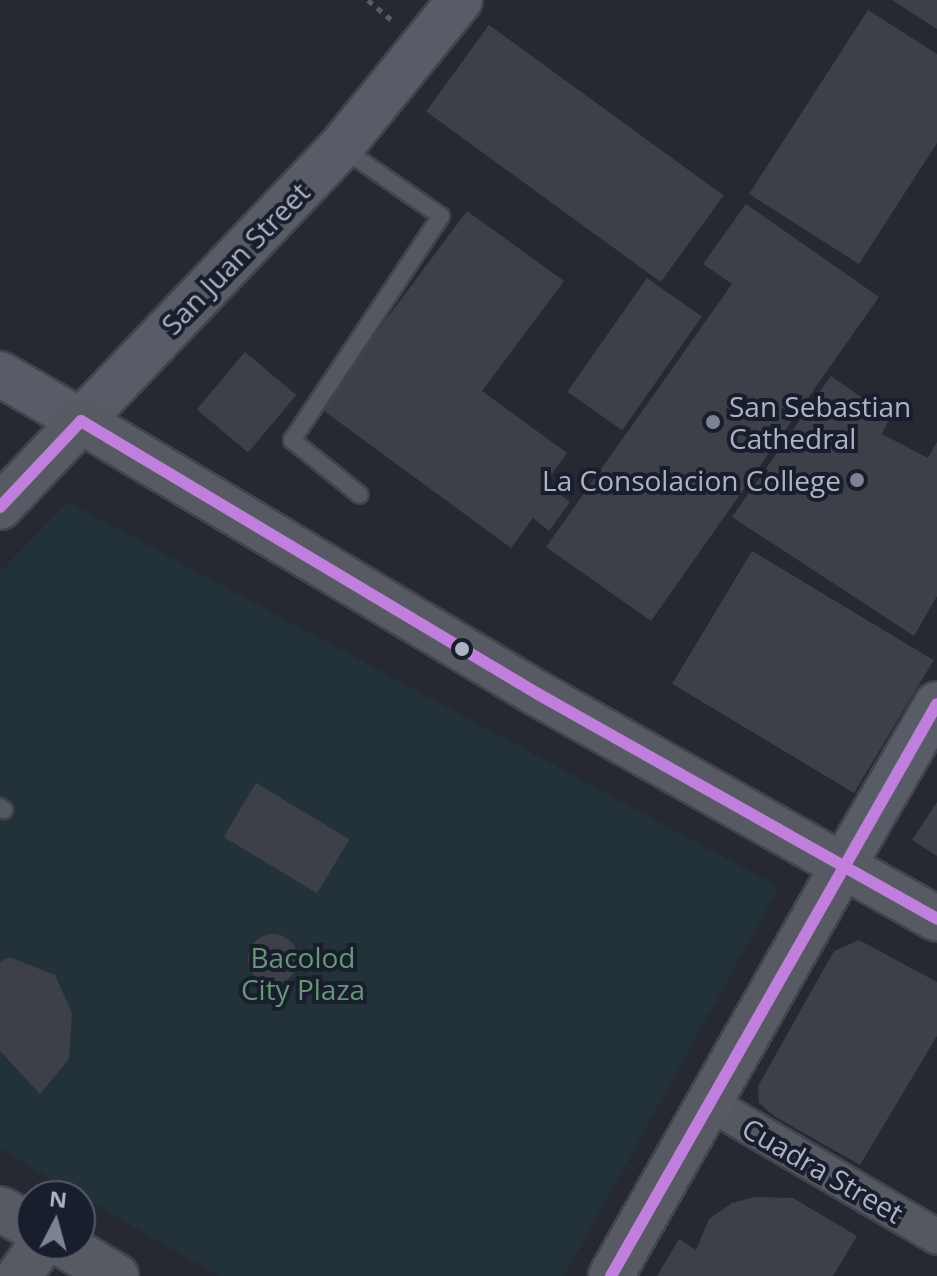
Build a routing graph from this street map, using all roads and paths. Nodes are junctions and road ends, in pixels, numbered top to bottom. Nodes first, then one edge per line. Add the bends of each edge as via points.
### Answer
1 (460, 0) edge
2 (341, 147) junction
3 (0, 374) edge
4 (81, 421) junction
5 (360, 495) dead end
6 (0, 507) edge
7 (937, 704) edge
8 (843, 866) junction
9 (937, 919) edge
10 (709, 1103) junction
11 (937, 1237) edge
12 (89, 1260) edge
13 (116, 1276) edge
14 (611, 1276) edge

1 - 2 main road, San Juan Street
2 - 4 main road, San Juan Street
2 - 5 lane via 441,216 292,440
3 - 4 main road
4 - 6 main road, San Juan Street
4 - 8 main road via 538,694
7 - 8 main road
8 - 9 main road
8 - 10 main road
10 - 11 street, Cuadra Street
10 - 14 main road
12 - 13 main road

